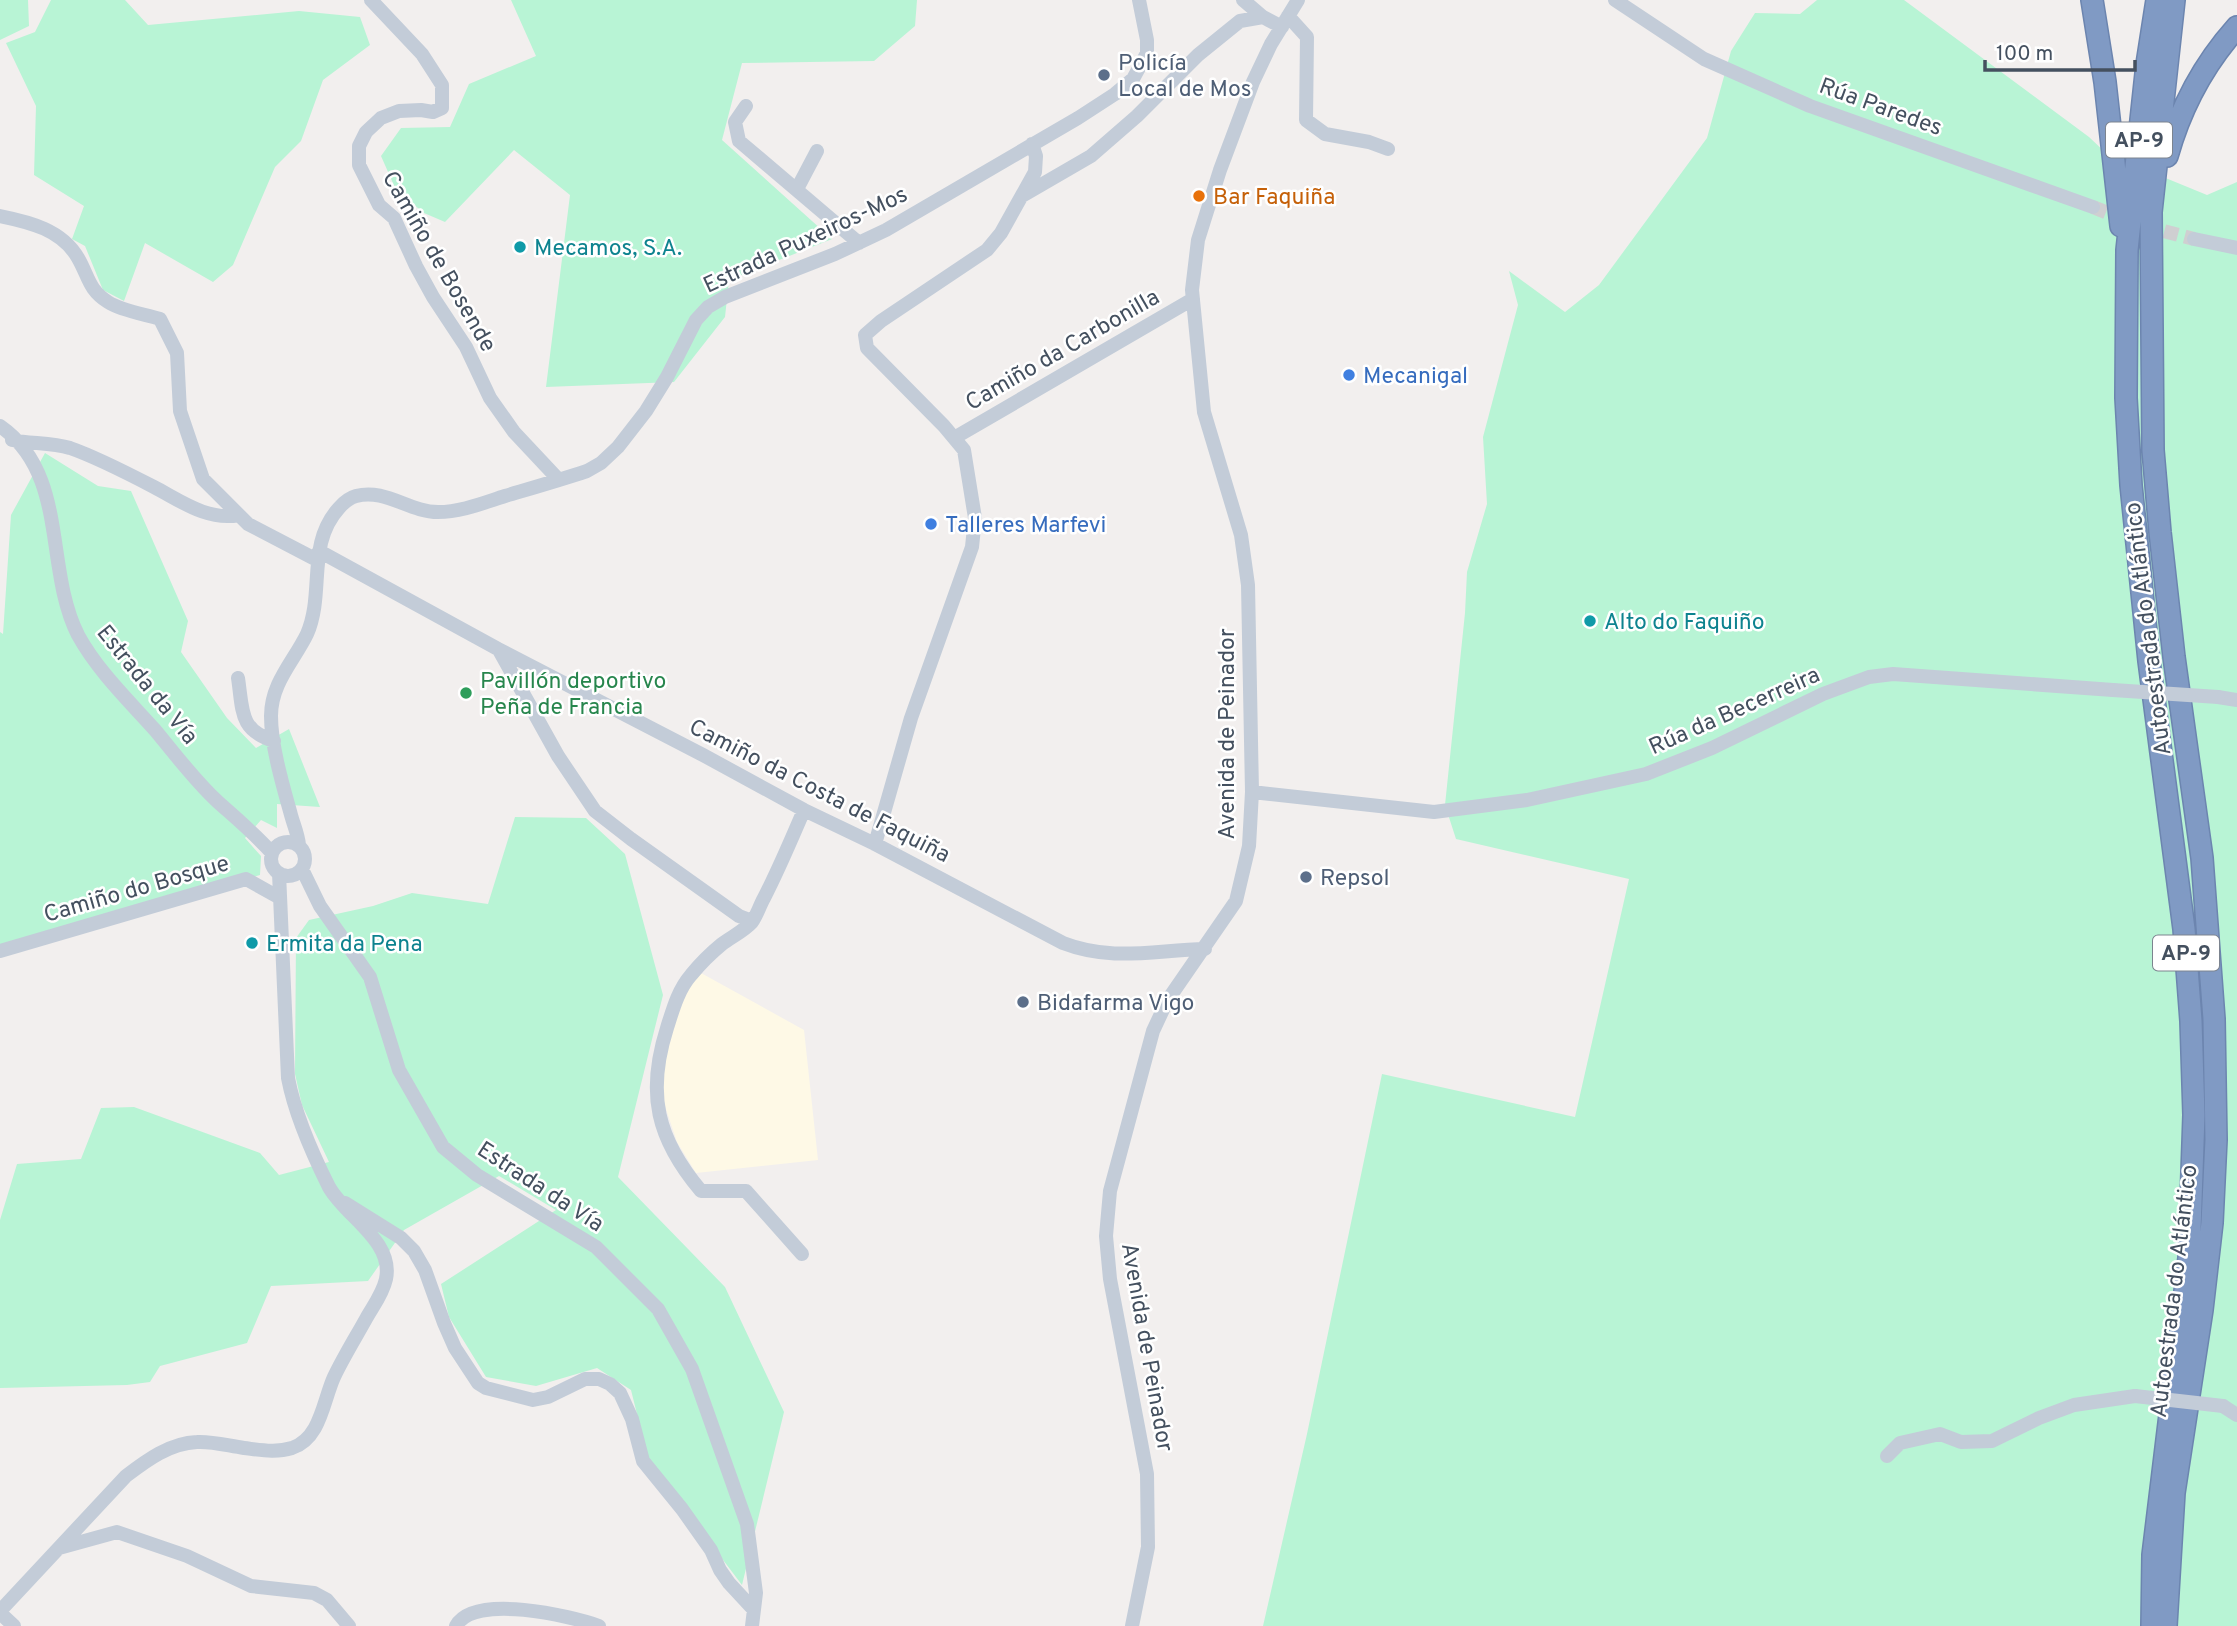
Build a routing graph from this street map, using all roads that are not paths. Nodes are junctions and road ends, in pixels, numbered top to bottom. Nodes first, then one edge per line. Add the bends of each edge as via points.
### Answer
1 (371, 0) edge
2 (1139, 0) edge
3 (1243, 0) edge
4 (1298, 0) edge
5 (1615, 0) edge
6 (2092, 0) edge
7 (2157, 0) edge
8 (2174, 0) edge
9 (1263, 17) junction
10 (1285, 22) junction
11 (2237, 27) edge
12 (747, 106) dead end
13 (1032, 144) junction
14 (1388, 149) dead end
15 (817, 151) dead end
16 (797, 189) junction
17 (1021, 197) junction
18 (2092, 207) tunnel mouth
19 (2151, 212) junction
20 (0, 216) edge
21 (2194, 239) tunnel mouth
22 (859, 243) junction
23 (2237, 248) edge
24 (2127, 280) junction
25 (1193, 299) junction
26 (0, 426) edge
27 (0, 438) edge
28 (954, 439) junction
29 (19, 442) junction
30 (559, 480) junction
31 (239, 515) junction
32 (318, 555) junction
33 (498, 649) junction
34 (238, 678) dead end
35 (2237, 700) edge
36 (274, 741) junction
37 (1252, 792) junction
38 (804, 810) junction
39 (875, 844) junction
40 (285, 847) junction
41 (302, 869) junction
42 (282, 874) junction
43 (280, 898) junction
44 (320, 906) junction
45 (752, 922) junction
46 (1205, 949) junction
47 (0, 951) edge
48 (338, 1199) junction
49 (802, 1254) dead end
50 (2237, 1415) edge
51 (1887, 1456) dead end
52 (58, 1548) junction
53 (754, 1610) junction
54 (0, 1612) edge
55 (14, 1626) edge
56 (349, 1626) edge
57 (456, 1626) edge
58 (599, 1626) edge
59 (752, 1626) edge
60 (1132, 1626) edge
61 (2152, 1626) edge
62 (2166, 1626) edge

1 - 30 street, Camiño de Bosende via 422,54 442,85 443,108 399,111 382,118 359,146 359,165 379,205 394,218 490,398 514,432
2 - 13 street, Estrada Puxeiros-Mos via 1147,53 1133,79
3 - 9 street
4 - 10 street, Avenida de Peinador
5 - 18 street, Rúa Paredes via 1704,59 1810,106
6 - 24 highway
7 - 24 highway, Autoestrada do Atlántico / AP-9
8 - 19 highway, Autoestrada do Atlántico / AP-9
9 - 10 street
9 - 17 street via 1240,21 1091,156
10 - 14 street via 1307,37 1306,120 1325,134
10 - 25 street, Avenida de Peinador via 1253,82 1220,170 1198,240
11 - 19 highway via 2187,99
12 - 16 street via 735,122 739,141
13 - 17 street via 1035,172
13 - 22 street, Estrada Puxeiros-Mos
15 - 16 street
16 - 22 street
17 - 28 street via 986,250 865,335 867,348
19 - 62 highway, Autoestrada do Atlántico / AP-9 via 2153,450 2172,643 2202,858 2214,1019 2216,1140 2202,1310 2174,1493
20 - 31 street, Camiño da Costa de Faquiña via 31,223 65,240 90,286 109,303 160,319 177,353 180,411 203,480
21 - 23 street
22 - 30 street, Estrada Puxeiros-Mos via 708,307 696,320 646,411 618,447 587,471
24 - 61 highway, Autoestrada do Atlántico / AP-9 via 2131,485 2184,929 2194,1115 2189,1258 2153,1555
25 - 28 street, Camiño da Carbonilla
25 - 37 street, Avenida de Peinador via 1204,412 1241,535 1248,585
26 - 29 street, Estrada da Vía
27 - 29 street
28 - 39 street via 964,450 975,518 972,547 911,718
29 - 31 street via 72,448 183,505 226,517
29 - 40 street, Estrada da Vía via 46,494 60,575 78,634 122,693 218,802 256,835
30 - 32 street, Estrada Puxeiros-Mos via 438,512 418,510 382,495 353,496 333,515
31 - 32 street, Camiño da Costa de Faquiña via 248,524
32 - 33 street, Camiño da Costa de Faquiña
32 - 36 street, Estrada Puxeiros-Mos via 314,613 275,692 271,714
33 - 38 street, Camiño da Costa de Faquiña
33 - 45 street via 558,757 595,811
34 - 36 street via 248,727
35 - 37 street, Rúa da Becerreira, bridge via 1893,674 1869,677 1823,694 1646,774 1527,800 1434,813
36 - 40 street, Estrada Puxeiros-Mos via 298,831
37 - 46 street, Avenida de Peinador via 1249,846 1236,901
38 - 39 street, Camiño da Costa de Faquiña
38 - 45 street
39 - 46 street, Camiño da Costa de Faquiña via 1082,950 1115,955
40 - 41 street via 305,855
40 - 42 street via 273,867
41 - 42 street via 294,875
41 - 44 street
42 - 43 street
42 - 44 street
43 - 47 street, Camiño do Bosque via 246,879
43 - 48 street via 292,1101
44 - 53 street, Estrada da Vía via 370,977 399,1070 443,1147 477,1175 596,1247 659,1310 692,1369 747,1524
45 - 49 street via 691,975 677,998 658,1064 660,1123 683,1170 701,1191 746,1191
46 - 60 street, Avenida de Peinador via 1167,1000 1153,1031 1110,1191 1105,1236 1147,1474 1148,1547
48 - 52 street via 381,1250 387,1277 343,1357 313,1431 293,1447 274,1451 198,1441 174,1446 126,1476
48 - 53 street via 414,1251 455,1348 478,1383 533,1400 585,1379 599,1379 620,1393 643,1461 711,1550 729,1583
50 - 51 street, bridge via 2222,1406 2135,1396 2074,1405 1992,1441 1961,1442 1940,1434 1900,1443
52 - 54 street
52 - 56 street via 117,1532 187,1556 251,1586 314,1593 327,1600
53 - 59 street, Estrada da Vía
54 - 55 street
57 - 58 street via 468,1615 506,1607

